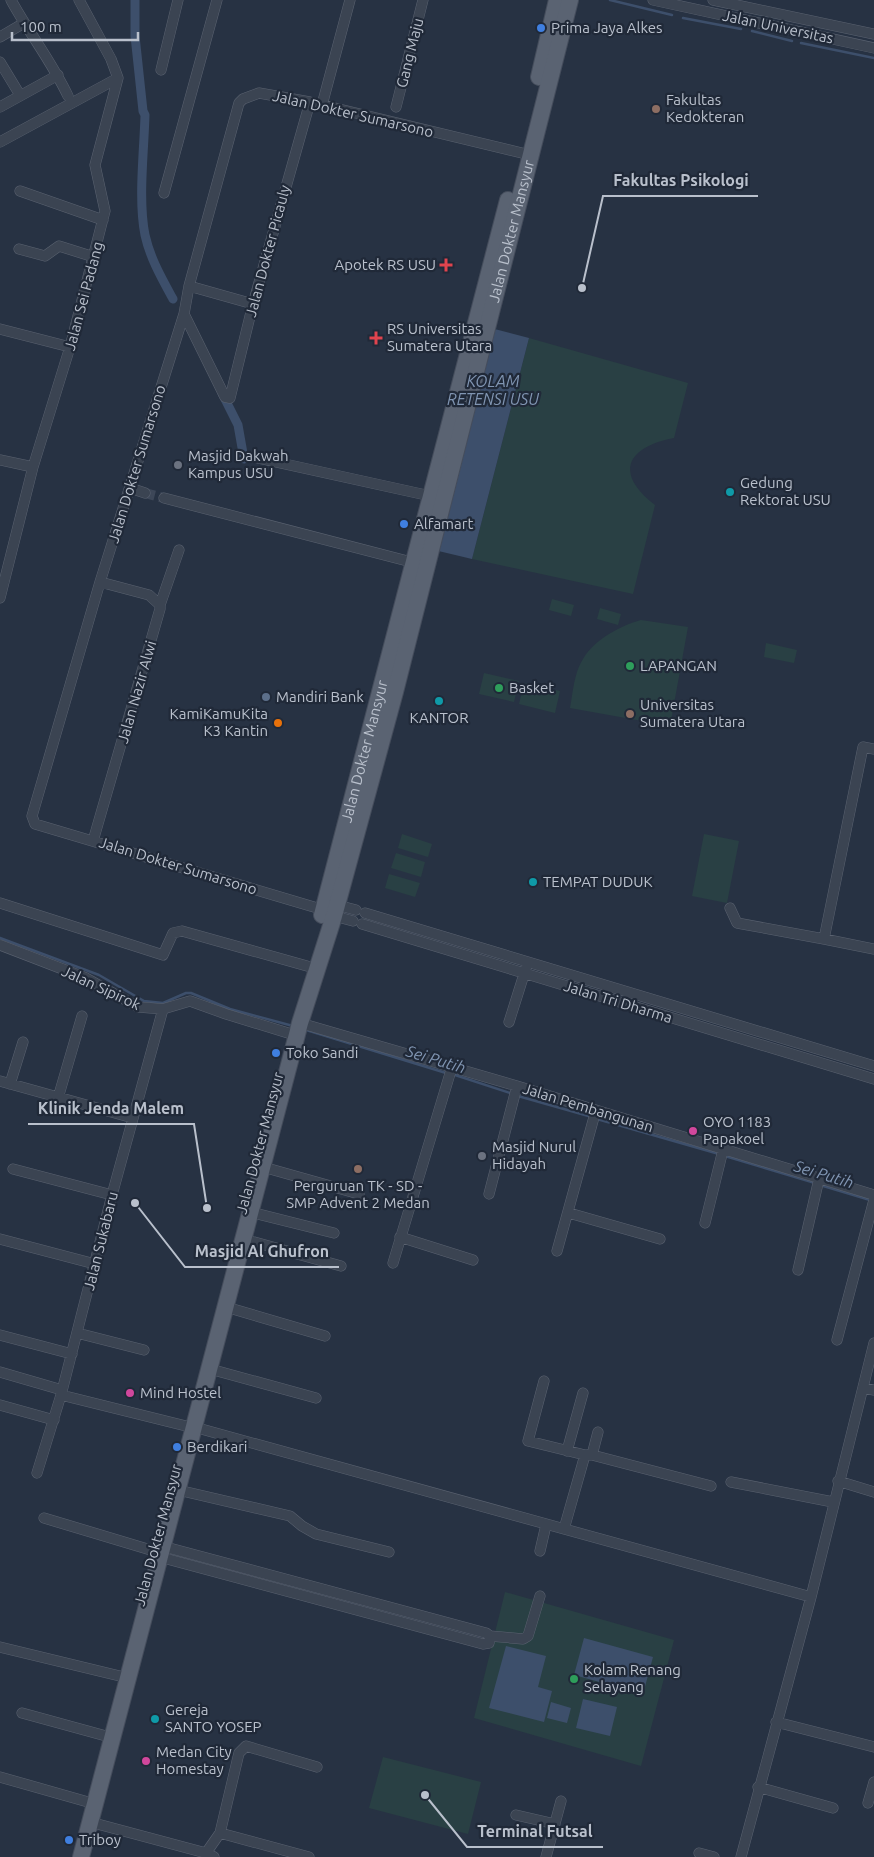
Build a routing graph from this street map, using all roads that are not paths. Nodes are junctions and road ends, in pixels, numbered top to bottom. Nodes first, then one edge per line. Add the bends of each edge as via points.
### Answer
1 (11, 0) edge
2 (79, 0) edge
3 (178, 0) edge
4 (217, 0) edge
5 (350, 0) edge
6 (422, 0) edge
7 (557, 0) edge
8 (570, 0) edge
9 (653, 0) edge
10 (713, 0) edge
11 (752, 8) junction
12 (749, 21) junction
13 (24, 23) junction
14 (869, 33) edge
15 (0, 37) edge
16 (862, 45) junction
17 (874, 48) edge
18 (0, 62) edge
19 (161, 70) dead end
20 (58, 75) junction
21 (118, 78) junction
22 (20, 95) junction
23 (68, 96) dead end
24 (310, 102) junction
25 (322, 105) junction
26 (0, 106) edge
27 (396, 107) dead end
28 (0, 142) edge
29 (525, 154) junction
30 (20, 191) dead end
31 (164, 193) dead end
32 (103, 220) junction
33 (19, 248) dead end
34 (94, 257) junction
35 (189, 286) junction
36 (253, 304) junction
37 (184, 314) junction
38 (0, 329) edge
39 (70, 347) junction
40 (253, 457) dead end
41 (0, 460) edge
42 (33, 468) junction
43 (130, 488) junction
44 (145, 492) tunnel mouth
45 (436, 497) junction
46 (164, 498) tunnel mouth
47 (179, 550) dead end
48 (419, 564) junction
49 (100, 582) junction
50 (0, 598) edge
51 (160, 605) junction
52 (874, 749) edge
53 (93, 841) junction
54 (0, 903) edge
55 (730, 908) dead end
56 (331, 910) junction
57 (824, 939) junction
58 (0, 945) edge
59 (477, 946) junction
60 (874, 948) edge
61 (473, 957) junction
62 (528, 961) junction
63 (307, 966) junction
64 (524, 973) junction
65 (163, 1009) junction
66 (82, 1016) dead end
67 (509, 1022) dead end
68 (295, 1027) junction
69 (23, 1042) dead end
70 (874, 1066) edge
71 (451, 1072) junction
72 (874, 1079) edge
73 (5, 1083) edge
74 (516, 1092) junction
75 (58, 1098) junction
76 (594, 1115) junction
77 (133, 1118) junction
78 (722, 1153) junction
79 (263, 1167) junction
80 (14, 1169) dead end
81 (818, 1182) junction
82 (358, 1194) dead end
83 (489, 1194) dead end
84 (112, 1195) junction
85 (874, 1195) edge
86 (874, 1201) edge
87 (250, 1212) junction
88 (569, 1213) junction
89 (705, 1223) dead end
90 (334, 1233) dead end
91 (400, 1237) junction
92 (0, 1239) edge
93 (243, 1239) junction
94 (660, 1239) dead end
95 (557, 1251) dead end
96 (472, 1260) dead end
97 (393, 1263) dead end
98 (95, 1264) junction
99 (341, 1266) dead end
100 (798, 1270) dead end
101 (226, 1307) junction
102 (77, 1333) junction
103 (0, 1335) edge
104 (325, 1336) dead end
105 (837, 1340) dead end
106 (874, 1343) edge
107 (144, 1350) dead end
108 (72, 1354) junction
109 (210, 1368) junction
110 (0, 1372) edge
111 (544, 1381) dead end
112 (863, 1388) junction
113 (874, 1390) edge
114 (62, 1393) junction
115 (583, 1393) dead end
116 (316, 1398) dead end
117 (0, 1405) edge
118 (54, 1420) junction
119 (190, 1426) junction
120 (598, 1432) dead end
121 (567, 1451) junction
122 (588, 1455) junction
123 (37, 1473) dead end
124 (838, 1481) junction
125 (731, 1482) dead end
126 (712, 1486) dead end
127 (178, 1490) junction
128 (874, 1492) edge
129 (833, 1502) junction
130 (44, 1518) dead end
131 (546, 1525) junction
132 (564, 1529) junction
133 (157, 1551) junction
134 (540, 1551) dead end
135 (389, 1552) dead end
136 (540, 1596) dead end
137 (811, 1597) junction
138 (0, 1647) edge
139 (125, 1677) junction
140 (22, 1713) dead end
141 (776, 1722) junction
142 (106, 1736) junction
143 (874, 1746) edge
144 (317, 1766) dead end
145 (0, 1777) edge
146 (874, 1782) edge
147 (758, 1787) junction
148 (88, 1802) junction
149 (561, 1802) dead end
150 (868, 1803) dead end
151 (833, 1808) dead end
152 (516, 1815) dead end
153 (90, 1822) junction
154 (555, 1824) junction
155 (220, 1833) junction
156 (699, 1853) dead end
157 (210, 1855) edge
158 (74, 1857) edge
159 (81, 1857) edge
160 (309, 1857) edge
161 (546, 1857) edge
162 (714, 1857) edge
163 (741, 1857) edge

1 - 13 street
2 - 21 street
3 - 19 street
4 - 31 street
5 - 25 street
6 - 27 street, Gang Maju
7 - 29 main road, Jalan Dokter Mansyur
8 - 29 main road, Jalan Dokter Mansyur
9 - 12 street, Jalan Universitas
10 - 11 street, Jalan Universitas
11 - 12 street
11 - 14 street, Jalan Universitas
12 - 16 street, Jalan Universitas
13 - 15 street
13 - 20 street
14 - 16 street
16 - 17 street, Jalan Universitas
18 - 22 street
20 - 22 street
20 - 23 street
21 - 28 street
21 - 32 street, Jalan Sei Padang via 95,165 104,200
22 - 26 street
24 - 25 street, Jalan Dokter Sumarsono
24 - 35 street, Jalan Dokter Sumarsono via 259,93 239,104
24 - 36 street, Jalan Dokter Picauly
25 - 29 street, Jalan Dokter Sumarsono
29 - 45 main road, Jalan Dokter Mansyur
30 - 32 street
32 - 34 street, Jalan Sei Padang
33 - 34 street via 45,256 58,246
34 - 39 street, Jalan Sei Padang
35 - 36 street
35 - 37 street, Jalan Dokter Sumarsono
36 - 37 street, Jalan Dokter Picauly via 228,398
37 - 43 street, Jalan Dokter Sumarsono
38 - 39 street
39 - 42 street, Jalan Sei Padang
40 - 45 street
41 - 42 street
42 - 50 street, Jalan Sei Padang
43 - 44 street
43 - 49 street, Jalan Dokter Sumarsono
45 - 48 main road, Jalan Dokter Mansyur
46 - 48 street
47 - 51 street, Jalan Nazir Alwi
48 - 56 main road, Jalan Dokter Mansyur
49 - 51 street via 149,596
49 - 53 street, Jalan Dokter Sumarsono via 32,816 35,824
51 - 53 street, Jalan Nazir Alwi via 160,615
52 - 57 street via 863,747
53 - 56 street, Jalan Dokter Sumarsono
54 - 63 street via 162,955 173,933 182,931
55 - 57 street via 738,923
56 - 59 street, Jalan Tri Dharma via 360,912
56 - 61 street, Jalan Tri Dharma via 357,923
56 - 63 main road, Jalan Dokter Mansyur
56 - 68 main road, Jalan Dokter Mansyur
57 - 60 street
58 - 65 street, Jalan Sipirok via 86,978 138,1007
59 - 61 street
59 - 62 street, Jalan Tri Dharma
61 - 64 street, Jalan Tri Dharma
62 - 64 street
62 - 70 street, Jalan Tri Dharma
63 - 68 main road, Jalan Dokter Mansyur
64 - 67 street
64 - 72 street, Jalan Tri Dharma
65 - 68 street, Jalan Sipirok via 190,1001 226,1014
65 - 77 street, Jalan Sukabaru
66 - 75 street
68 - 71 street, Jalan Pembangunan
68 - 79 main road, Jalan Dokter Mansyur
68 - 119 main road, Jalan Dokter Mansyur
69 - 73 street
71 - 74 street, Jalan Pembangunan
71 - 91 street
73 - 75 street
74 - 76 street, Jalan Pembangunan
74 - 83 street
75 - 77 street
76 - 78 street, Jalan Pembangunan
76 - 88 street
77 - 84 street, Jalan Sukabaru
78 - 81 street, Jalan Pembangunan
78 - 89 street
79 - 82 street
79 - 87 main road, Jalan Dokter Mansyur
80 - 84 street
81 - 85 street, Jalan Pembangunan
81 - 100 street
84 - 98 street, Jalan Sukabaru
86 - 105 street
87 - 90 street
87 - 93 main road, Jalan Dokter Mansyur
88 - 94 street
88 - 95 street
91 - 96 street
91 - 97 street
92 - 98 street
93 - 99 street
93 - 101 main road, Jalan Dokter Mansyur
98 - 102 street, Jalan Sukabaru
101 - 104 street
101 - 109 main road, Jalan Dokter Mansyur
102 - 107 street
102 - 108 street, Jalan Sukabaru
103 - 108 street
106 - 112 street
108 - 114 street, Jalan Sukabaru
109 - 116 street
109 - 119 main road, Jalan Dokter Mansyur
110 - 114 street
111 - 121 street via 528,1440
112 - 113 street
112 - 124 street
114 - 118 street, Jalan Sukabaru
114 - 119 street
115 - 121 street
117 - 118 street
118 - 123 street, Jalan Sukabaru
119 - 127 main road, Jalan Dokter Mansyur
119 - 131 street
119 - 133 main road, Jalan Dokter Mansyur
120 - 122 street
121 - 122 street
122 - 126 street
122 - 132 street
124 - 128 street
124 - 129 street
125 - 129 street
127 - 133 main road, Jalan Dokter Mansyur
127 - 135 street via 290,1516 316,1534
129 - 137 street
130 - 133 street
131 - 132 street
131 - 134 street
132 - 137 street
133 - 136 street via 419,1622 483,1644 489,1643 490,1636 528,1636
133 - 139 main road, Jalan Dokter Mansyur
137 - 141 street
138 - 139 street
139 - 142 main road, Jalan Dokter Mansyur
139 - 153 main road, Jalan Dokter Mansyur
140 - 142 street
141 - 143 street
141 - 147 street
142 - 148 main road, Jalan Dokter Mansyur
144 - 155 street via 243,1747 239,1752
145 - 148 street
146 - 150 street
147 - 151 street
147 - 163 street
148 - 158 main road, Jalan Dokter Mansyur
149 - 154 street
152 - 154 street
153 - 157 street
153 - 159 main road, Jalan Dokter Mansyur
154 - 161 street
155 - 157 street
155 - 160 street
156 - 162 street

